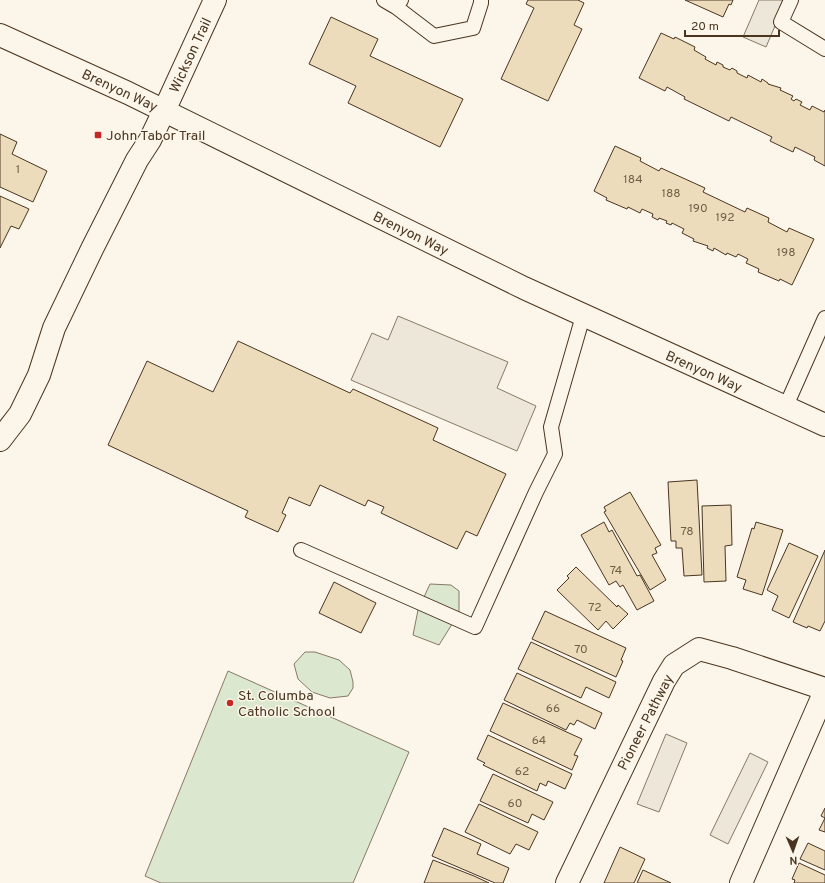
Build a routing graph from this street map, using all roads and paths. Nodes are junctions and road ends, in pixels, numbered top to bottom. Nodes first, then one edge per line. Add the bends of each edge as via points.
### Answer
1 (215, 0) edge
2 (384, 0) edge
3 (481, 0) edge
4 (791, 0) edge
5 (398, 4) edge
6 (0, 35) edge
7 (825, 49) edge
8 (164, 111) junction
9 (583, 316) junction
10 (825, 318) edge
11 (786, 406) junction
12 (825, 425) edge
13 (0, 440) edge
14 (301, 550) dead end
15 (825, 690) edge
16 (567, 883) edge
17 (741, 883) edge

1 - 8 street, Wickson Trail
2 - 5 lane
3 - 5 lane via 473,28 434,36
4 - 7 lane via 781,22
6 - 8 street, Brenyon Way
8 - 9 street, Brenyon Way
8 - 13 street via 54,328 39,375 20,414
9 - 11 street, Brenyon Way
9 - 14 lane via 551,427 555,454 475,627
10 - 11 lane
11 - 12 street, Brenyon Way
15 - 16 street, Pioneer Pathway via 699,648 674,665
15 - 17 street, Pioneer Pathway

